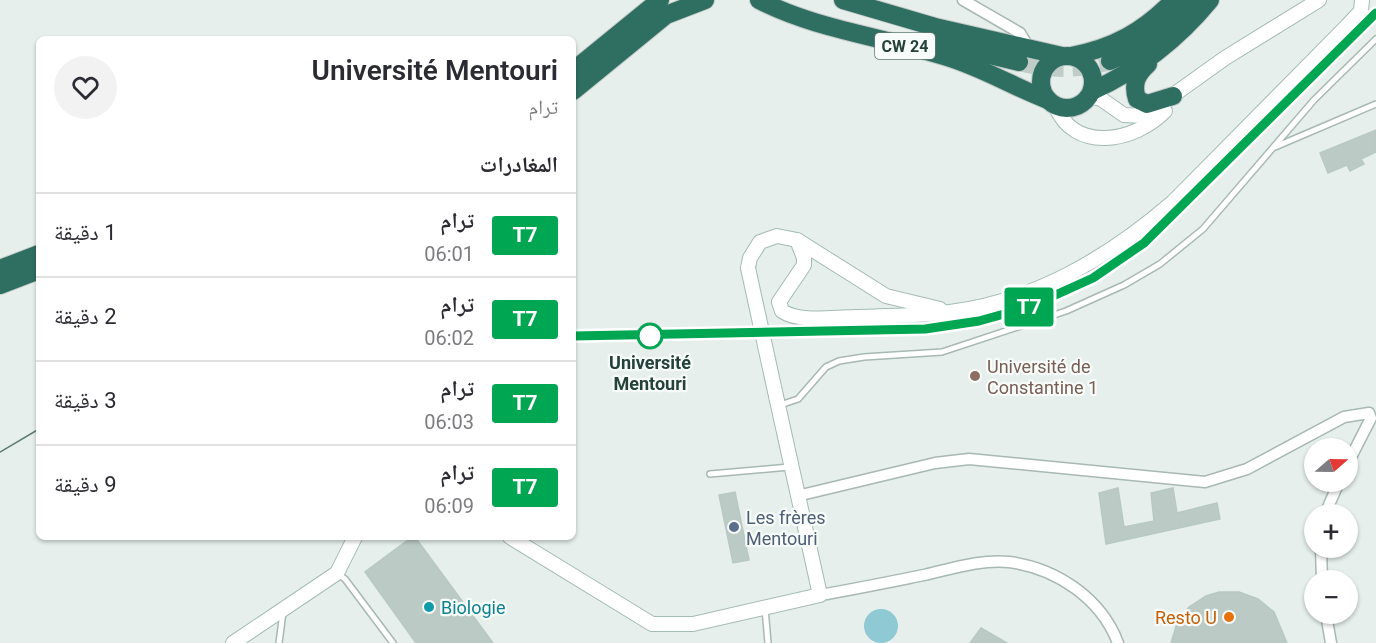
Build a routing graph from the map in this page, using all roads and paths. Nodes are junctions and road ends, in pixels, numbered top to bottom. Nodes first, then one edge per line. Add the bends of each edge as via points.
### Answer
1 (660, 0) edge
2 (705, 0) edge
3 (759, 0) edge
4 (766, 0) edge
5 (843, 0) edge
6 (963, 0) edge
7 (1174, 0) edge
8 (1195, 0) edge
9 (1210, 0) edge
10 (1320, 0) edge
11 (1362, 0) edge
12 (1376, 39) edge
13 (1169, 43) junction
14 (1024, 55) junction
15 (1067, 56) junction
16 (1110, 62) tunnel mouth
17 (576, 69) edge
18 (576, 88) edge
19 (1090, 93) junction
20 (1173, 96) junction
21 (1051, 103) junction
22 (1376, 104) edge
23 (1138, 115) junction
24 (1272, 148) junction
25 (797, 240) junction
26 (36, 255) edge
27 (0, 269) edge
28 (36, 271) edge
29 (0, 285) edge
30 (951, 312) junction
31 (777, 400) junction
32 (1373, 411) edge
33 (1358, 446) edge
34 (791, 467) junction
35 (710, 474) dead end
36 (797, 496) junction
37 (354, 540) edge
38 (515, 540) edge
39 (337, 573) junction
40 (820, 595) junction
41 (765, 606) junction
42 (284, 610) junction
43 (1328, 624) edge
44 (232, 643) edge
45 (279, 643) edge
46 (393, 643) edge
47 (768, 643) edge
48 (1118, 643) edge
49 (1331, 643) edge

1 - 17 highway
2 - 18 highway via 657,21
3 - 21 highway, CW 24 via 797,16 956,59
4 - 14 highway, CW 24
5 - 14 highway, CW 24
6 - 14 street via 1020,33
7 - 15 highway, CW 24 via 1120,43
8 - 16 highway via 1153,38
9 - 13 highway
10 - 20 street via 1225,58
11 - 30 street via 1361,11 1347,26 1198,178 1143,228 1085,267 1045,286
12 - 24 lane
13 - 19 highway
13 - 23 highway via 1137,77 1134,85
14 - 15 highway, CW 24
15 - 19 highway via 1087,65 1093,82
15 - 21 highway via 1054,59 1043,70 1041,86
19 - 21 highway via 1070,108
19 - 23 street via 1116,112
20 - 23 highway via 1147,104
20 - 23 street via 1162,114
21 - 23 street via 1067,125 1090,136 1116,139
22 - 24 lane
24 - 31 lane via 1203,229 1160,264 1131,281 1066,311 942,352 839,361 826,367 798,399
25 - 30 street via 886,296
25 - 30 street via 804,265 779,302 788,315 854,317
25 - 31 street, bridge via 783,235 765,239 756,247 748,268
26 - 27 highway
28 - 29 highway
31 - 34 street
32 - 33 street
32 - 36 street via 1344,417 1247,469 1205,482 969,459 935,463
34 - 35 lane
34 - 36 street
36 - 40 street
37 - 39 street
38 - 41 street via 652,624 693,624
39 - 42 street
39 - 46 lane
40 - 41 street
40 - 48 street via 978,563 1009,562 1049,573 1071,585 1100,612
41 - 47 lane
42 - 44 street
42 - 45 lane
43 - 49 street

